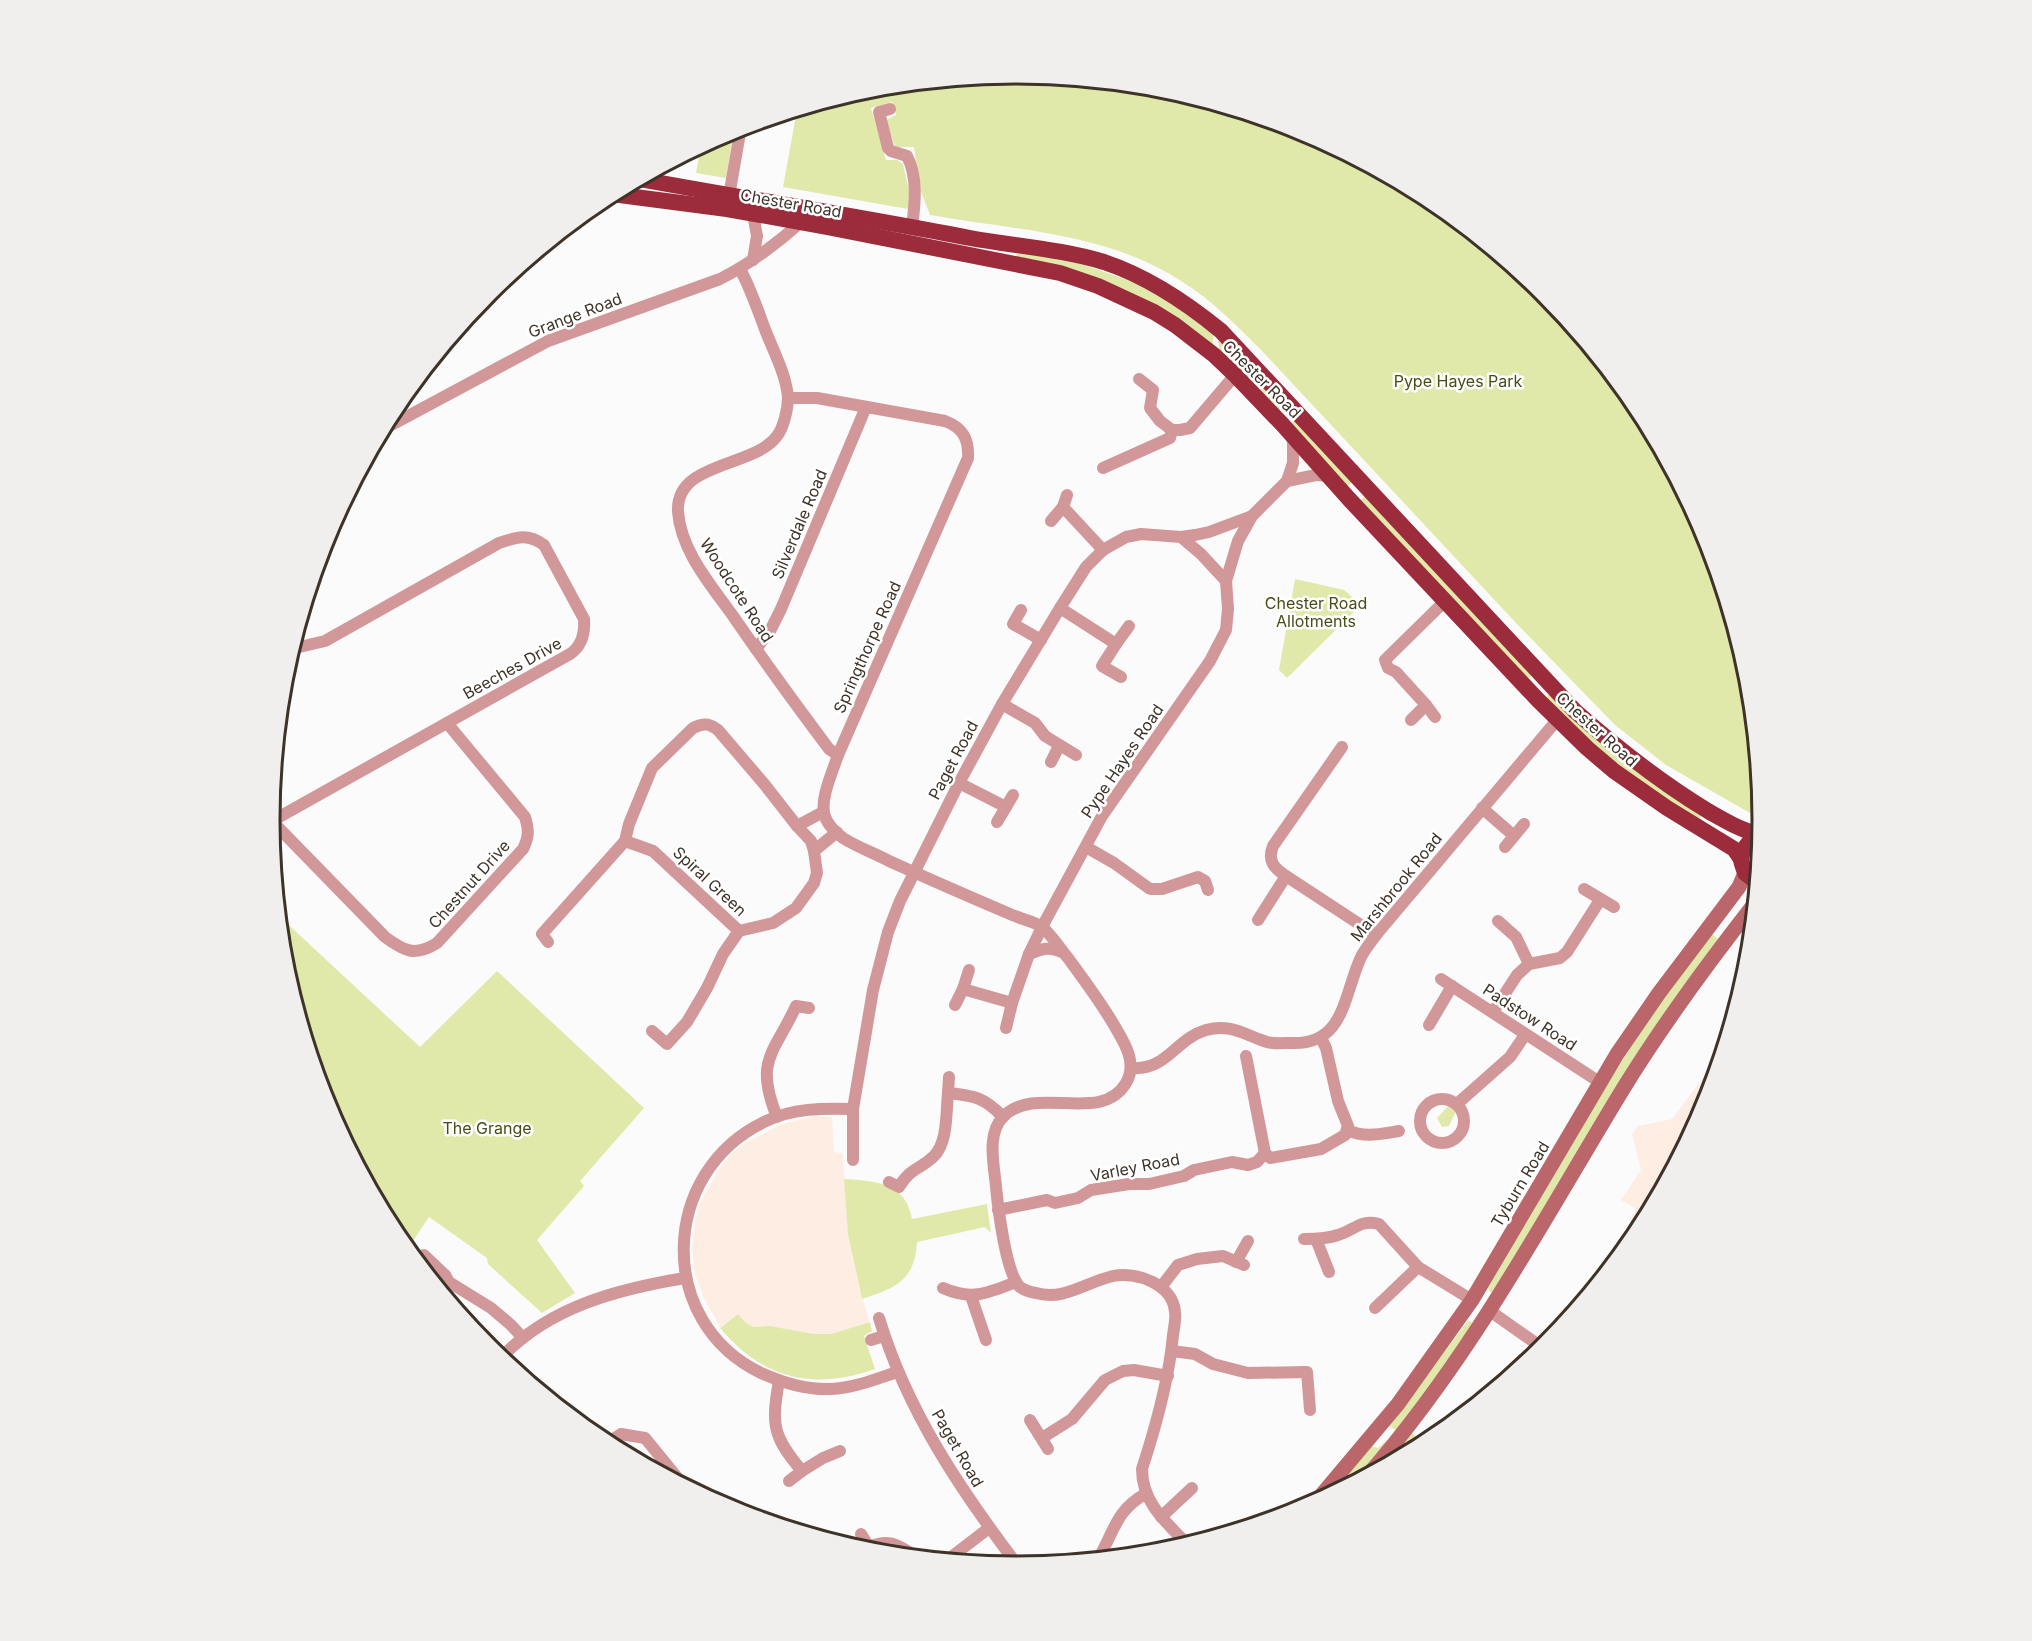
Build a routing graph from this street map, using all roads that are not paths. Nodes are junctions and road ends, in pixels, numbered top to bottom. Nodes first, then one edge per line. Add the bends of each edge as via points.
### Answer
1 (890, 109) dead end
2 (739, 138) edge
3 (650, 182) edge
4 (628, 195) edge
5 (728, 202) junction
6 (753, 214) junction
7 (829, 220) junction
8 (800, 223) junction
9 (912, 227) junction
10 (1013, 245) junction
11 (753, 260) junction
12 (1010, 264) junction
13 (740, 269) junction
14 (1235, 375) junction
15 (1139, 379) dead end
16 (788, 398) junction
17 (866, 407) junction
18 (1296, 411) junction
19 (397, 422) edge
20 (1288, 429) junction
21 (1172, 430) junction
22 (1103, 468) dead end
23 (1328, 476) junction
24 (1287, 481) junction
25 (1364, 484) junction
26 (1349, 499) junction
27 (1252, 516) junction
28 (1051, 521) dead end
29 (1181, 537) junction
30 (1103, 550) junction
31 (1226, 581) junction
32 (1445, 601) junction
33 (1060, 608) junction
34 (1021, 610) dead end
35 (1129, 627) dead end
36 (1041, 640) junction
37 (1116, 644) junction
38 (301, 647) edge
39 (756, 649) junction
40 (1121, 677) dead end
41 (1002, 704) junction
42 (1426, 705) junction
43 (1435, 717) dead end
44 (1411, 720) dead end
45 (1557, 720) junction
46 (447, 723) junction
47 (1059, 746) junction
48 (1342, 747) dead end
49 (838, 755) junction
50 (1076, 755) dead end
51 (1051, 762) dead end
52 (959, 783) junction
53 (1013, 795) dead end
54 (1005, 807) junction
55 (1482, 808) junction
56 (823, 812) junction
57 (280, 814) edge
58 (998, 822) dead end
59 (1524, 824) dead end
60 (797, 826) junction
61 (280, 829) edge
62 (1753, 831) edge
63 (837, 832) junction
64 (1513, 835) junction
65 (625, 841) junction
66 (1752, 841) edge
67 (1086, 847) junction
68 (1505, 847) dead end
69 (814, 851) junction
70 (913, 872) junction
71 (1748, 872) edge
72 (1286, 876) junction
73 (1584, 889) dead end
74 (1208, 890) dead end
75 (1600, 900) junction
76 (1614, 907) dead end
77 (1746, 914) edge
78 (1258, 920) dead end
79 (1498, 921) dead end
80 (1042, 927) junction
81 (739, 931) junction
82 (1376, 934) junction
83 (548, 942) dead end
84 (1064, 952) junction
85 (1029, 954) junction
86 (1529, 964) junction
87 (969, 969) dead end
88 (1441, 979) dead end
89 (1452, 986) junction
90 (963, 989) junction
91 (786, 997) dead end
92 (1012, 1003) junction
93 (955, 1005) dead end
94 (1493, 1012) junction
95 (1429, 1025) dead end
96 (1006, 1028) dead end
97 (652, 1031) dead end
98 (1525, 1035) junction
99 (1321, 1038) junction
100 (1246, 1056) dead end
101 (1131, 1068) junction
102 (949, 1077) dead end
103 (1601, 1083) junction
104 (948, 1093) junction
105 (1457, 1104) dead end
106 (853, 1109) junction
107 (777, 1117) junction
108 (1003, 1117) junction
109 (1347, 1130) junction
110 (1399, 1131) dead end
111 (1264, 1153) junction
112 (853, 1160) dead end
113 (898, 1188) dead end
114 (998, 1210) junction
115 (1248, 1241) dead end
116 (424, 1256) dead end
117 (1418, 1267) junction
118 (1329, 1272) dead end
119 (445, 1275) junction
120 (685, 1278) junction
121 (441, 1280) edge
122 (1018, 1284) junction
123 (1161, 1287) junction
124 (943, 1288) dead end
125 (971, 1296) junction
126 (1472, 1300) junction
127 (1375, 1308) dead end
128 (1490, 1311) junction
129 (879, 1318) dead end
130 (884, 1336) junction
131 (523, 1338) junction
132 (871, 1340) dead end
133 (986, 1340) dead end
134 (1535, 1343) edge
135 (1172, 1351) junction
136 (507, 1352) edge
137 (897, 1372) junction
138 (1168, 1376) junction
139 (779, 1381) junction
140 (1310, 1410) dead end
141 (1029, 1420) dead end
142 (615, 1438) edge
143 (1042, 1438) junction
144 (1048, 1449) dead end
145 (840, 1451) dead end
146 (1381, 1459) edge
147 (802, 1471) junction
148 (673, 1472) edge
149 (789, 1481) dead end
150 (1328, 1487) edge
151 (1192, 1488) dead end
152 (1145, 1494) junction
153 (1161, 1517) junction
154 (989, 1528) junction
155 (861, 1534) dead end
156 (1181, 1538) edge
157 (866, 1542) edge
158 (878, 1544) edge
159 (901, 1548) edge
160 (1101, 1552) edge
161 (955, 1554) edge
162 (1011, 1557) edge

1 - 9 street via 879,112 888,148 907,156 909,161 915,189
2 - 5 street
3 - 5 highway, Chester Road
4 - 5 highway, Chester Road
5 - 6 highway, Chester Road
5 - 7 highway, Chester Road
6 - 8 highway, Chester Road
6 - 11 street via 757,236
7 - 8 highway, Chester Road
7 - 9 highway, Chester Road
7 - 12 highway, Chester Road
8 - 11 street, Grange Road
9 - 10 highway, Chester Road
10 - 12 highway
10 - 18 highway, Chester Road via 1065,252 1139,276 1221,331
11 - 13 street, Grange Road
12 - 14 highway, Chester Road via 1060,273 1133,300 1175,325
13 - 16 street, Woodcote Road
13 - 19 street, Grange Road via 548,341
14 - 20 highway, Chester Road
14 - 21 street via 1190,428
15 - 21 street via 1153,390 1150,408
16 - 17 street, Springthorpe Road via 817,398
16 - 39 street, Woodcote Road via 777,437 750,454 699,474 681,495 678,510 684,538 697,564
17 - 39 street, Silverdale Road via 781,609
17 - 49 street, Springthorpe Road via 955,425 966,436 968,458
18 - 20 highway
18 - 25 highway, Chester Road
20 - 23 highway, Chester Road
20 - 24 street via 1293,463
21 - 22 street via 1170,438
23 - 24 street
23 - 26 highway, Chester Road
24 - 27 street, Pype Hayes Road
25 - 26 highway
25 - 62 highway, Chester Road via 1575,711 1675,791 1732,824
26 - 32 highway, Chester Road
27 - 29 street, Paget Road via 1209,532
27 - 31 street, Pype Hayes Road via 1238,541
28 - 30 street via 1065,501
29 - 30 street, Paget Road via 1126,537
29 - 31 street
30 - 33 street, Paget Road via 1086,567
31 - 67 street, Pype Hayes Road via 1227,621 1222,640 1110,804
32 - 42 street via 1385,660 1388,668
32 - 45 highway, Chester Road
33 - 36 street, Paget Road
33 - 37 street
34 - 36 street via 1013,624
35 - 37 street
36 - 41 street, Paget Road
37 - 40 street via 1102,666
38 - 46 street, Beeches Drive via 325,641 499,543 516,537 535,539 544,545 579,608 584,619 582,641 570,654
39 - 49 street, Woodcote Road via 829,749
41 - 47 street via 1035,723
41 - 52 street, Paget Road
42 - 43 street
42 - 44 street
45 - 55 street, Marshbrook Road
45 - 71 highway, Chester Road via 1614,771 1734,849
46 - 57 street, Beeches Drive
46 - 61 street, Chestnut Drive via 525,817 529,830 522,849 437,944 429,949 404,950 385,937
47 - 50 street
47 - 51 street
48 - 72 street via 1271,850 1272,865
49 - 56 street, Springthorpe Road
52 - 54 street
52 - 70 street, Paget Road
53 - 54 street
54 - 58 street
55 - 64 street
55 - 82 street, Marshbrook Road
56 - 60 street
56 - 63 street
59 - 64 street
60 - 65 street via 710,724 693,728 651,768
60 - 69 street via 811,841
63 - 69 street
63 - 70 street
64 - 68 street
65 - 81 street, Spiral Green via 653,851
65 - 83 street via 542,934
66 - 71 highway via 1744,850
67 - 74 street via 1114,863 1150,894 1198,877 1205,880
67 - 80 street, Pype Hayes Road
69 - 81 street via 814,883 796,908 773,923
70 - 80 street
70 - 106 street, Paget Road via 888,932 873,990
71 - 103 main road, Tyburn Road via 1653,1002
72 - 78 street
72 - 82 street
73 - 75 street
75 - 76 street
75 - 86 street via 1567,952 1560,958
77 - 128 main road via 1655,1038
79 - 86 street via 1516,937
80 - 84 street
80 - 85 street, Pype Hayes Road
81 - 97 street via 687,1022 667,1044
82 - 99 street, Marshbrook Road via 1362,956 1338,1020
84 - 85 street via 1045,948
84 - 101 street via 1124,1042
85 - 92 street, Pype Hayes Road
86 - 94 street
87 - 90 street
88 - 89 street, Padstow Road
89 - 94 street, Padstow Road
89 - 95 street
90 - 92 street
90 - 93 street
91 - 107 street via 803,1007 772,1049 766,1067 766,1084
92 - 96 street, Pype Hayes Road
94 - 98 street, Padstow Road
98 - 103 street, Padstow Road
98 - 105 street via 1509,1057
99 - 101 street via 1302,1044 1269,1043 1236,1028 1210,1029 1185,1040 1154,1065
99 - 109 street
100 - 111 street via 1260,1098
101 - 108 street via 1127,1082 1111,1098 1084,1104 1031,1102
102 - 104 street
103 - 126 main road, Tyburn Road
104 - 108 street via 985,1100
104 - 113 street via 940,1149
106 - 107 street via 810,1109
106 - 112 street, Paget Road
107 - 120 street via 727,1147 702,1179 687,1220
108 - 114 street via 994,1130 993,1144
109 - 110 street via 1370,1136
109 - 111 street, Varley Road via 1321,1149 1270,1158
111 - 114 street, Varley Road via 1248,1165 1232,1162 1149,1184 1091,1190 1078,1198 1055,1203 1047,1200
114 - 122 street via 1010,1267
115 - 123 street via 1240,1263 1223,1256 1197,1259 1178,1265
116 - 119 street
117 - 118 street via 1379,1224 1370,1222 1339,1235 1310,1239
117 - 126 street
117 - 127 street
119 - 121 street
119 - 131 street via 449,1282 491,1308
120 - 131 street via 601,1296 551,1319
120 - 139 street via 703,1320 727,1351
122 - 123 street via 1026,1291 1047,1296 1126,1274
122 - 125 street
123 - 135 street via 1176,1310
124 - 125 street
125 - 133 street
126 - 128 main road
126 - 150 main road, Tyburn Road via 1398,1404
128 - 134 street
128 - 146 main road via 1416,1419
129 - 130 street, Paget Road
130 - 132 street
130 - 137 street, Paget Road
131 - 136 street
135 - 138 street
135 - 140 street via 1195,1354 1213,1364 1248,1373 1306,1366
137 - 139 street via 831,1389
137 - 154 street, Paget Road via 937,1448
138 - 143 street via 1134,1370 1105,1380 1072,1419
138 - 152 street via 1142,1469
139 - 147 street via 774,1408 777,1431 786,1453
141 - 143 street
142 - 148 street via 621,1434 645,1438
143 - 144 street
145 - 147 street
147 - 149 street
151 - 153 street
152 - 153 street
152 - 160 street via 1117,1519
153 - 156 street
154 - 161 street
154 - 162 street, Paget Road
155 - 157 street
158 - 159 street via 881,1541

